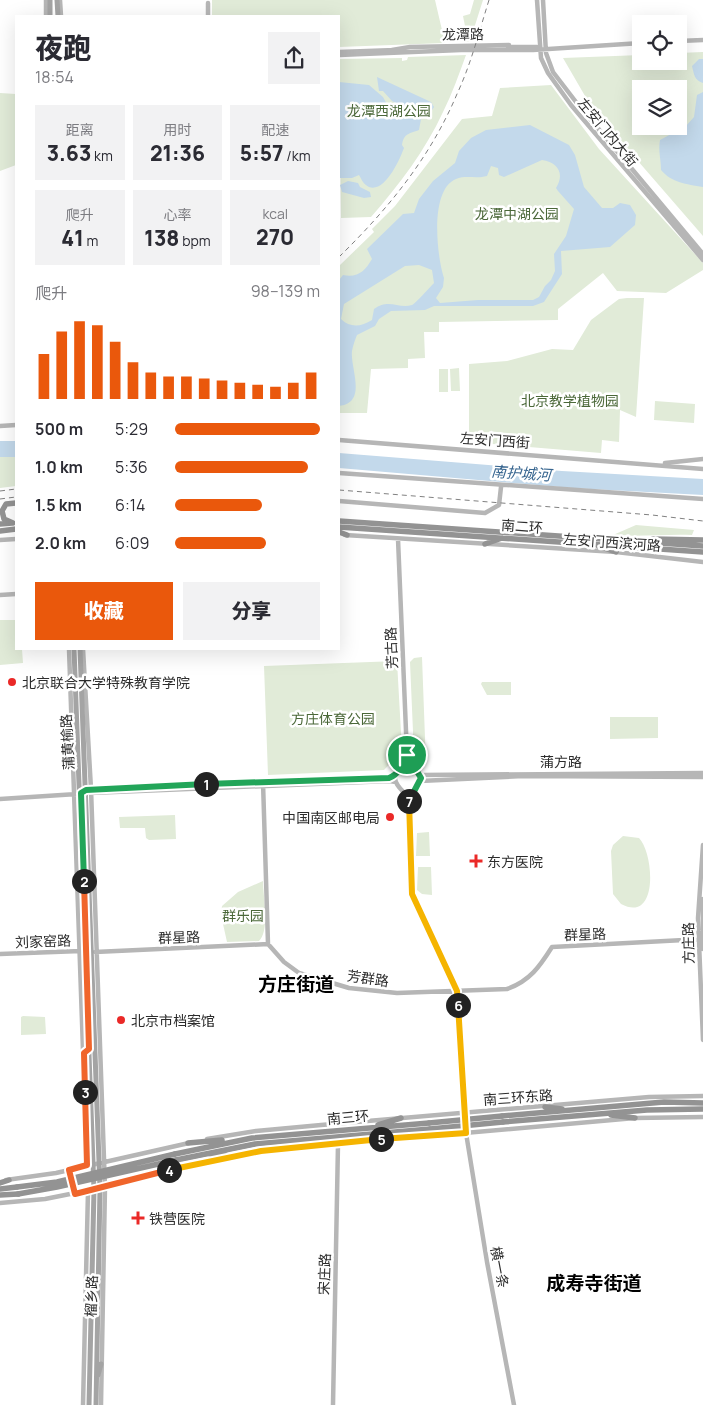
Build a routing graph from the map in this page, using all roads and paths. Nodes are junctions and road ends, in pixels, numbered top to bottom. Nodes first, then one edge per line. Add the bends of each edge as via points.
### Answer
1 (46, 0) edge
2 (50, 0) edge
3 (59, 0) edge
4 (537, 0) edge
5 (543, 0) edge
6 (208, 3) dead end
7 (46, 15) edge
8 (50, 15) edge
9 (59, 15) edge
10 (208, 15) edge
11 (703, 40) edge
12 (687, 41) edge
13 (632, 43) edge
14 (540, 48) junction
15 (546, 48) junction
16 (340, 54) edge
17 (703, 254) edge
18 (703, 260) edge
19 (15, 425) edge
20 (0, 426) edge
21 (340, 440) edge
22 (703, 459) edge
23 (649, 464) junction
24 (703, 469) edge
25 (340, 473) edge
26 (501, 486) junction
27 (703, 499) edge
28 (340, 501) edge
29 (15, 502) edge
30 (340, 521) edge
31 (0, 524) edge
32 (15, 525) edge
33 (340, 527) edge
34 (0, 531) edge
35 (340, 533) edge
36 (347, 535) joint
37 (504, 538) junction
38 (15, 539) edge
39 (398, 539) junction
40 (0, 540) edge
41 (703, 542) edge
42 (591, 543) junction
43 (485, 544) junction
44 (616, 552) junction
45 (703, 552) edge
46 (703, 562) edge
47 (15, 594) edge
48 (0, 595) edge
49 (69, 650) edge
50 (74, 650) edge
51 (81, 650) edge
52 (81, 650) edge
53 (82, 693) junction
54 (86, 702) junction
55 (407, 755) junction
56 (402, 767) junction
57 (414, 768) junction
58 (703, 772) edge
59 (396, 775) junction
60 (420, 775) junction
61 (703, 777) edge
62 (396, 782) junction
63 (420, 782) junction
64 (263, 784) junction
65 (413, 790) junction
66 (404, 791) junction
67 (85, 792) junction
68 (0, 799) edge
69 (409, 799) junction
70 (703, 845) edge
71 (703, 899) edge
72 (701, 939) edge
73 (268, 944) junction
74 (703, 950) edge
75 (89, 951) junction
76 (0, 954) edge
77 (457, 991) junction
78 (703, 1040) edge
79 (89, 1049) junction
80 (84, 1053) junction
81 (703, 1096) edge
82 (703, 1103) edge
83 (665, 1106) junction
84 (545, 1107) junction
85 (703, 1109) edge
86 (496, 1110) junction
87 (574, 1110) junction
88 (471, 1112) junction
89 (464, 1113) junction
90 (457, 1114) junction
91 (599, 1114) junction
92 (432, 1116) junction
93 (703, 1117) edge
94 (401, 1118) junction
95 (635, 1118) junction
96 (503, 1119) junction
97 (429, 1126) junction
98 (364, 1128) junction
99 (498, 1129) junction
100 (473, 1132) junction
101 (379, 1133) junction
102 (458, 1133) junction
103 (466, 1133) junction
104 (433, 1135) junction
105 (252, 1138) junction
106 (356, 1142) junction
107 (188, 1143) junction
108 (338, 1144) junction
109 (203, 1154) junction
110 (232, 1156) junction
111 (176, 1157) junction
112 (118, 1158) junction
113 (96, 1163) junction
114 (69, 1170) junction
115 (9, 1180) joint
116 (0, 1182) edge
117 (124, 1182) junction
118 (0, 1189) edge
119 (97, 1189) junction
120 (18, 1191) junction
121 (75, 1194) junction
122 (0, 1195) edge
123 (0, 1203) edge
124 (98, 1281) junction
125 (102, 1300) junction
126 (101, 1364) junction
127 (96, 1383) junction
128 (83, 1405) edge
129 (89, 1405) edge
130 (96, 1405) edge
131 (101, 1405) edge
132 (333, 1405) edge
133 (514, 1405) edge

1 - 7 street
2 - 8 main road
3 - 9 main road
4 - 14 street, 左安门内大街
5 - 15 street, 左安门内大街
6 - 10 street
11 - 12 street
13 - 15 street, 龙潭路
14 - 15 street, 龙潭路
14 - 16 street, 龙潭路
14 - 18 street, 左安门内大街 via 548,73 571,105
15 - 17 street, 左安门内大街 via 550,65 563,86
19 - 20 street
21 - 23 street, 左安门西街
22 - 23 street, 左安门西街
23 - 24 street, 左安门西街
25 - 26 street
26 - 27 street
26 - 28 street via 499,505 485,513
29 - 32 highway via 6,504 2,511 4,519
30 - 41 highway, 南二环 via 639,541 662,538
31 - 32 highway
32 - 34 highway
33 - 37 highway, 南二环
35 - 36 highway
36 - 39 street, 左安门西滨河路
37 - 42 highway, 南二环
37 - 43 highway
38 - 40 street
39 - 43 street, 左安门西滨河路
39 - 55 street, 芳古路
42 - 44 highway
42 - 45 highway, 南二环
43 - 44 street, 左安门西滨河路
44 - 46 street, 左安门西滨河路
47 - 48 street
49 - 67 street
50 - 67 main road, 蒲黄榆路
51 - 53 main road, 蒲黄榆路
52 - 54 street
53 - 54 main road
53 - 67 main road, 蒲黄榆路
54 - 67 street
55 - 56 street
55 - 57 street
56 - 57 street
56 - 59 street
57 - 60 street
58 - 60 street, 蒲方路
59 - 62 street
59 - 64 street via 389,778
60 - 63 street
61 - 63 street, 蒲方路 via 523,776
62 - 64 street
62 - 66 street
63 - 65 street
64 - 67 street
64 - 73 street
65 - 66 street
65 - 69 street
66 - 69 street
67 - 68 street
67 - 75 main road, 蒲黄榆路
67 - 75 street
69 - 77 street via 412,894
70 - 72 street, 方庄路 via 699,893
71 - 72 street, 方庄路
72 - 74 street, 方庄路
72 - 77 street, 群星路 via 552,947 535,973 519,985 507,989
72 - 78 street, 方庄路
73 - 75 street, 群星路
73 - 77 street, 芳群路 via 299,973 324,982 398,993
75 - 76 street, 刘家窑路
75 - 79 main road, 蒲黄榆路
75 - 80 street
75 - 113 main road, 蒲黄榆路
77 - 89 street
79 - 80 street
79 - 113 main road, 蒲黄榆路
80 - 113 street
81 - 84 street, 南三环东路 via 649,1097
82 - 83 highway, 南三环
83 - 85 highway, 南三环
83 - 87 highway, 南三环
83 - 91 highway, 南三环
84 - 86 street, 南三环东路
84 - 87 highway
86 - 88 street, 南三环东路
86 - 99 street
87 - 96 highway, 南三环
88 - 89 street, 南三环东路
88 - 100 street
89 - 90 street, 南三环东路
89 - 103 street, 横一条
90 - 92 street, 南三环东路
90 - 102 street
91 - 95 highway
91 - 96 highway, 南三环
92 - 94 street, 南三环东路
92 - 104 street
93 - 95 street
94 - 98 highway
94 - 107 street, 南三环东路 via 256,1131
95 - 99 street
96 - 97 highway, 南三环, bridge
97 - 98 highway, 南三环
97 - 101 highway, 南三环
98 - 105 highway, 南三环
99 - 100 street
100 - 103 street
101 - 106 highway
101 - 109 highway, 南三环 via 247,1145
102 - 103 street
102 - 104 street
103 - 133 street, 横一条
104 - 106 street
105 - 107 highway
105 - 111 highway, 南三环
106 - 108 street
107 - 112 street, 南三环东路
108 - 110 street
108 - 132 street, 宋庄路
109 - 110 highway
109 - 111 highway, 南三环
110 - 117 street
111 - 120 highway, 南三环, bridge via 57,1188
112 - 113 street, 南三环东路
112 - 117 street
113 - 114 street, 南三环东路
113 - 119 main road
113 - 119 street
114 - 115 street, 南三环东路
114 - 121 street
115 - 116 highway
117 - 119 street
118 - 120 highway, 南三环
119 - 121 street
119 - 124 main road, 榴乡路
119 - 125 street, 榴乡路
119 - 128 street, 榴乡路
119 - 129 main road, 榴乡路
120 - 122 highway, 南三环
121 - 123 street
124 - 125 main road
124 - 127 main road, 榴乡路
125 - 126 street, 榴乡路
126 - 127 main road
126 - 131 street, 榴乡路
127 - 130 main road, 榴乡路

